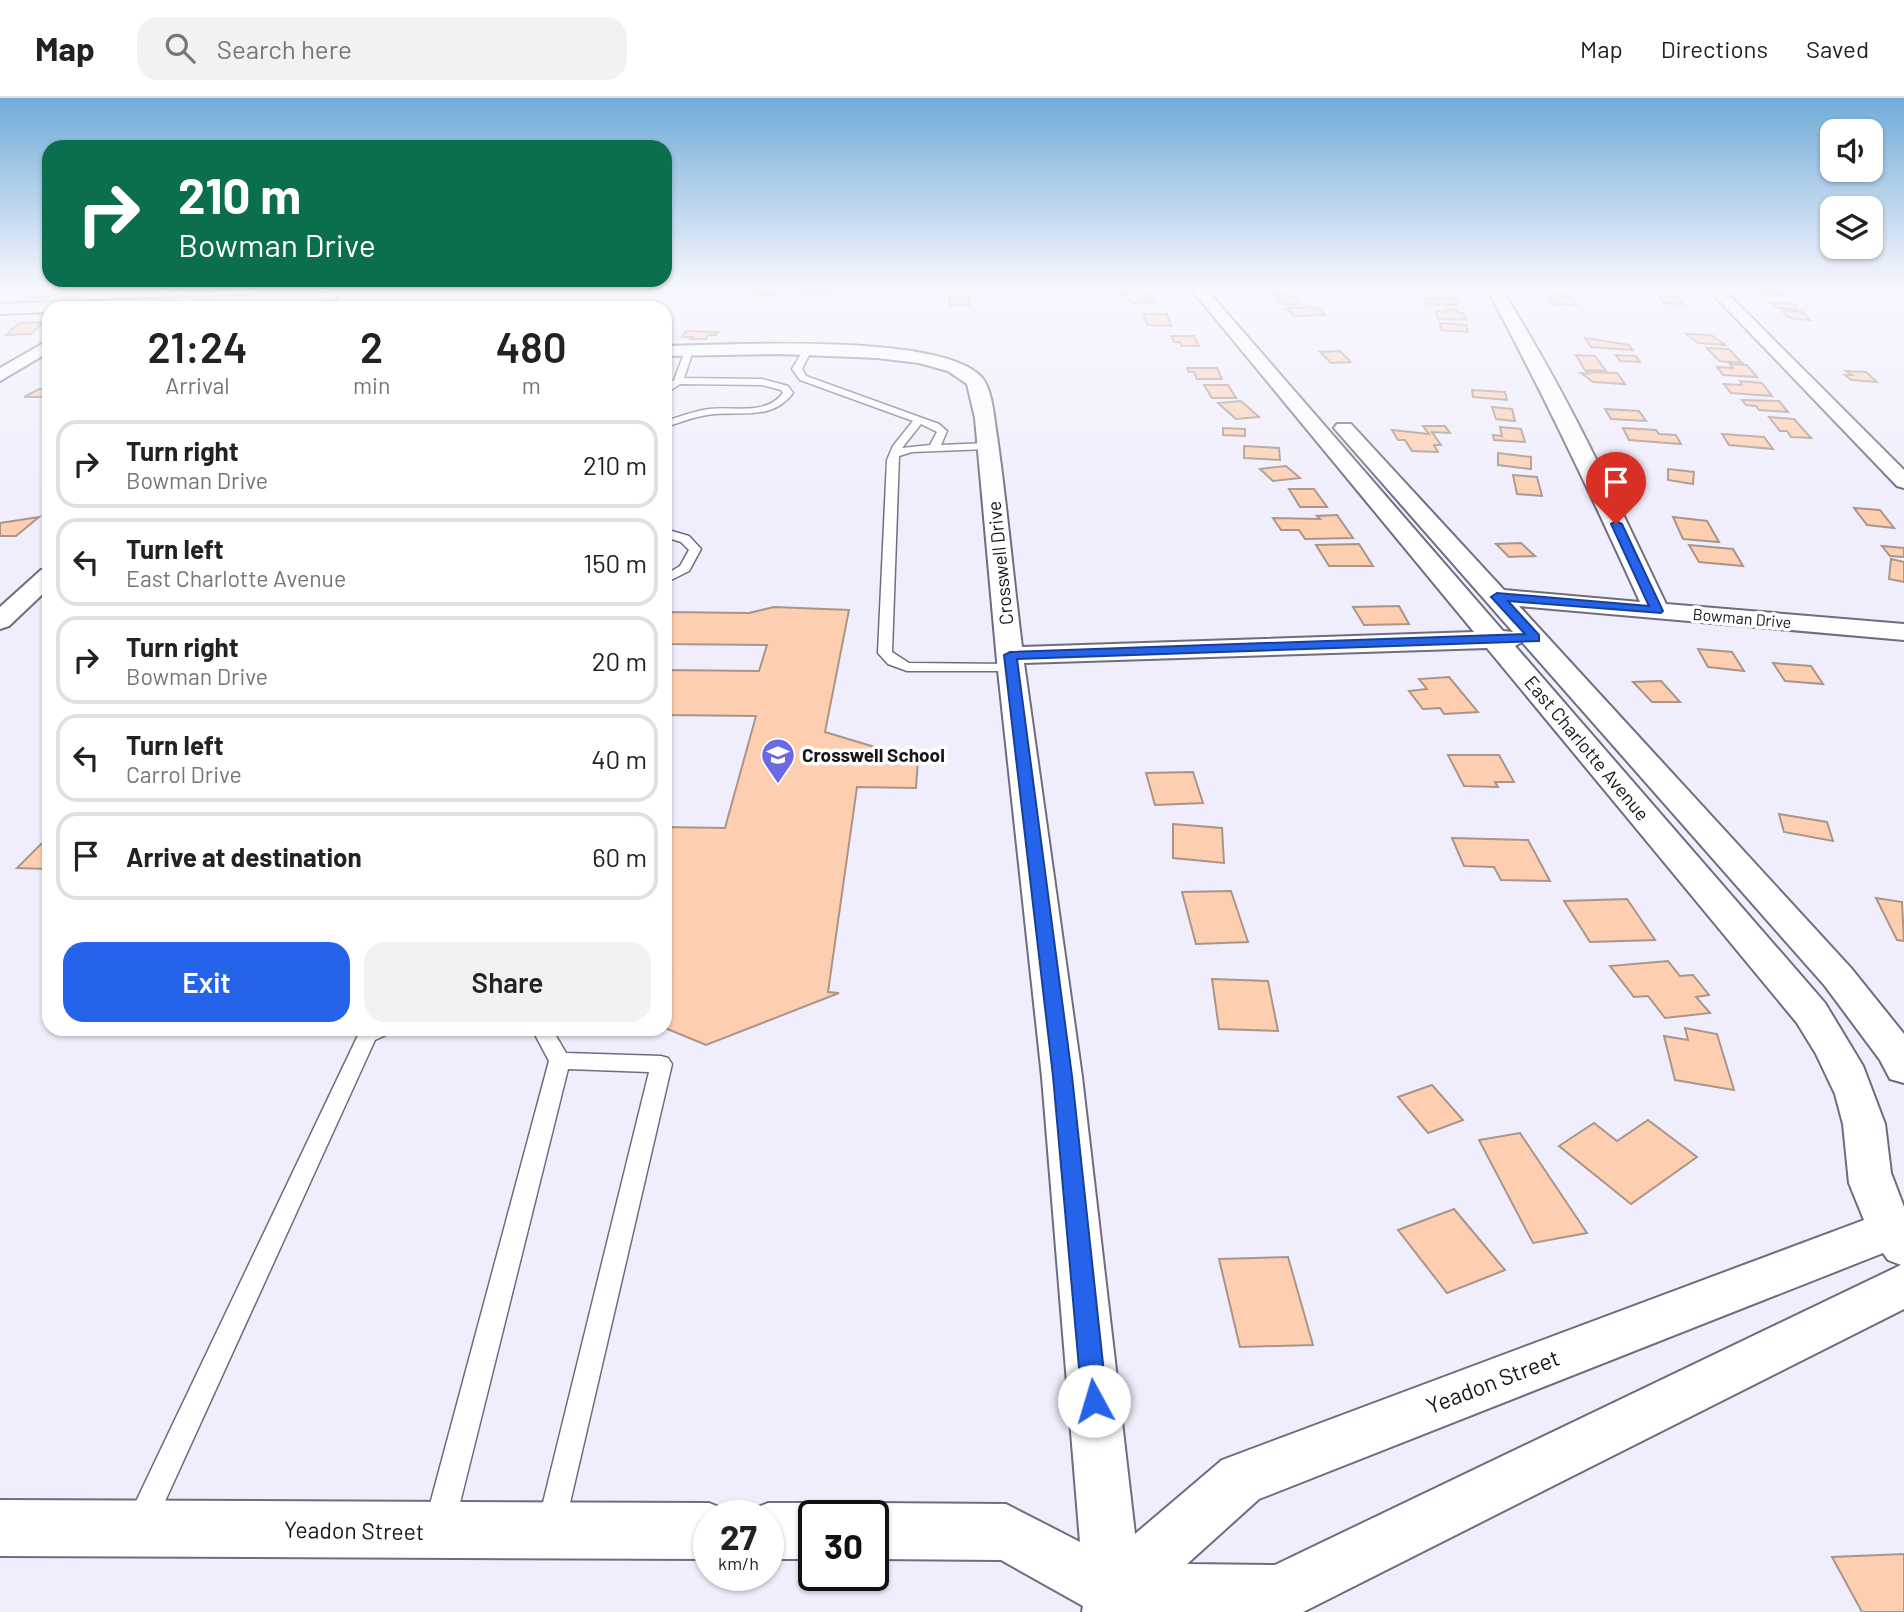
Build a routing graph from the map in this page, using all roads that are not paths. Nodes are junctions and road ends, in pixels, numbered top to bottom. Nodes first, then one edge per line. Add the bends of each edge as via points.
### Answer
1 (27, 360) edge
2 (686, 360) edge
3 (802, 360) edge
4 (931, 360) edge
5 (1258, 360) edge
6 (1284, 360) edge
7 (1535, 360) edge
8 (1784, 360) edge
9 (0, 377) edge
10 (37, 377) dead end
11 (678, 381) junction
12 (672, 386) edge
13 (919, 420) junction
14 (672, 422) edge
15 (988, 446) junction
16 (934, 448) junction
17 (897, 453) junction
18 (1904, 482) edge
19 (672, 535) edge
20 (672, 576) edge
21 (42, 582) edge
22 (1497, 597) junction
23 (1657, 611) junction
24 (0, 621) edge
25 (1904, 632) edge
26 (1535, 638) junction
27 (1495, 639) junction
28 (1011, 661) junction
29 (367, 1036) edge
30 (546, 1036) edge
31 (561, 1061) junction
32 (1904, 1068) edge
33 (1900, 1235) edge
34 (1904, 1285) edge
35 (0, 1528) edge
36 (138, 1528) junction
37 (551, 1530) junction
38 (437, 1531) junction
39 (693, 1531) edge
40 (889, 1531) edge
41 (1117, 1605) edge

1 - 9 street
2 - 11 lane
3 - 13 lane via 797,369 803,378
4 - 15 street, Crosswell Drive via 963,372 978,384
5 - 27 street, East Charlotte Avenue
6 - 22 street, East Charlotte Avenue
7 - 23 street
8 - 18 street
9 - 10 street
11 - 12 lane
11 - 14 lane via 762,382 788,393 785,400 758,410 708,412
13 - 16 lane via 942,431
13 - 17 lane
15 - 16 lane
15 - 28 street, Crosswell Drive
16 - 17 lane
17 - 28 lane via 892,460 884,653 907,667
19 - 20 lane via 685,539 695,550 692,563
21 - 24 street
22 - 23 street, Bowman Drive
22 - 26 street, East Charlotte Avenue
23 - 25 street, Bowman Drive
26 - 27 street
26 - 32 street, East Charlotte Avenue via 1838,977
27 - 28 street
27 - 33 street, East Charlotte Avenue via 1780,974 1830,1041 1856,1097 1869,1175
28 - 41 street, Crosswell Drive via 1062,1076
29 - 36 lane
30 - 31 lane
31 - 37 lane via 661,1064
31 - 38 lane
33 - 41 street, Yeadon Street via 1241,1479
34 - 41 street via 1278,1594
35 - 36 street, Yeadon Street
36 - 38 street, Yeadon Street
37 - 38 street, Yeadon Street
37 - 39 street, Yeadon Street
40 - 41 street via 1006,1532

